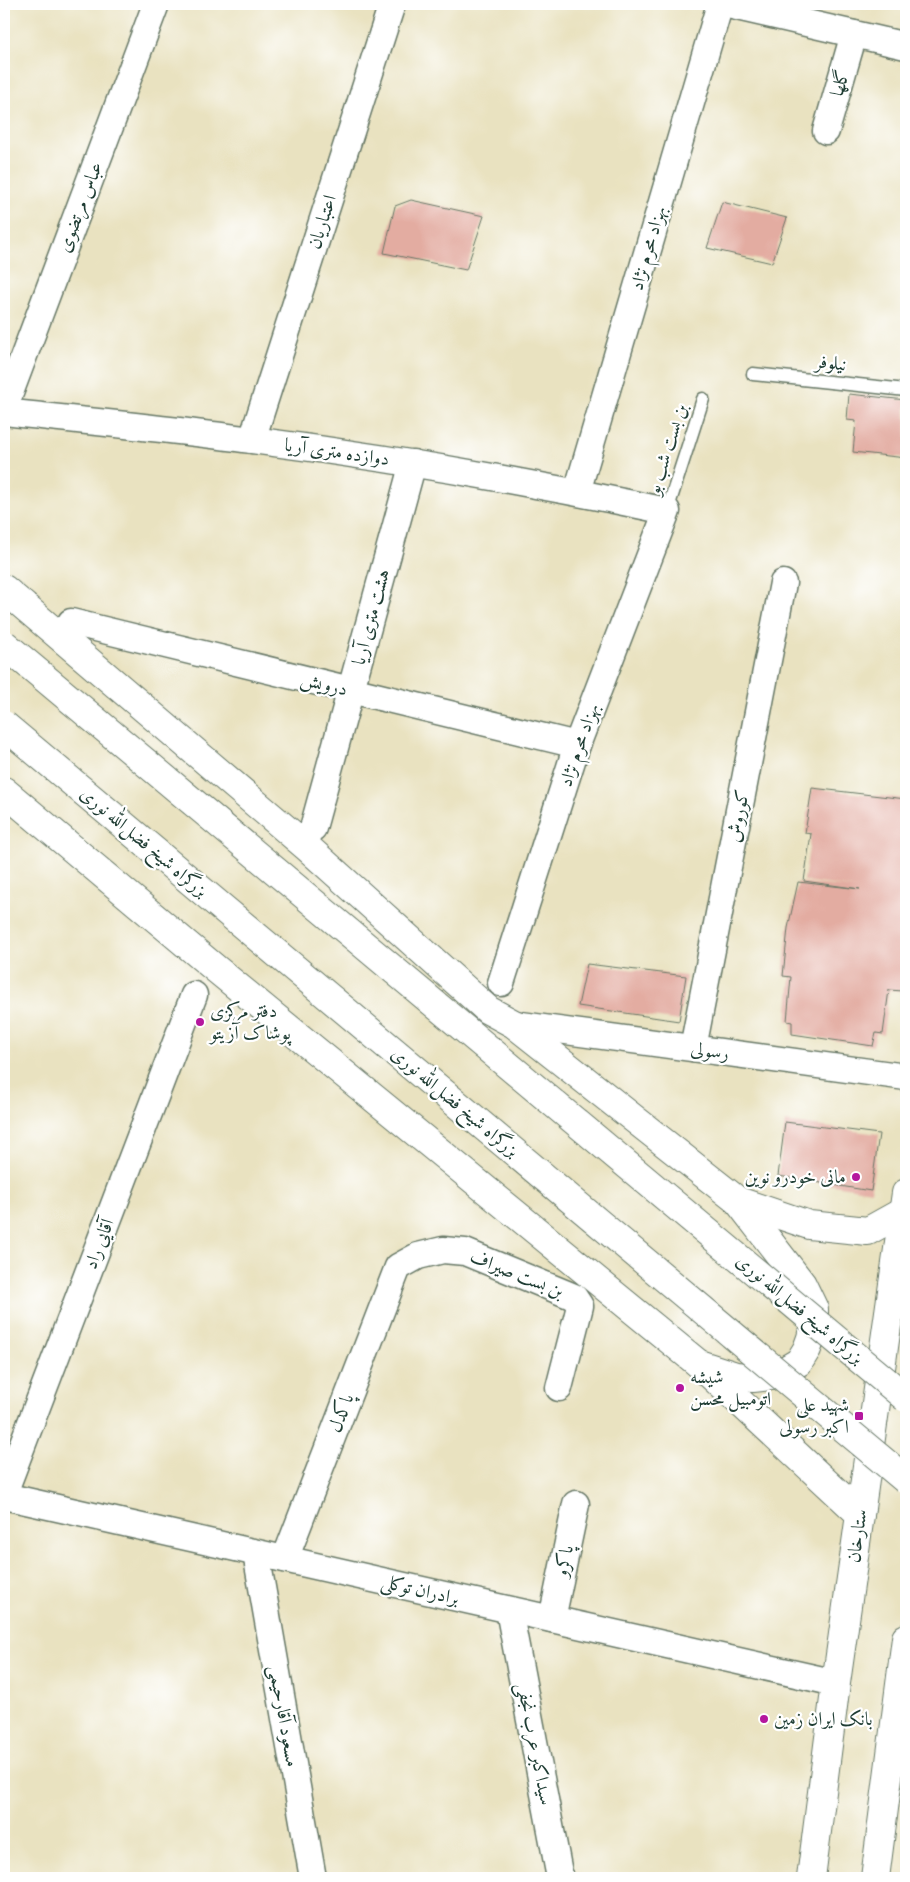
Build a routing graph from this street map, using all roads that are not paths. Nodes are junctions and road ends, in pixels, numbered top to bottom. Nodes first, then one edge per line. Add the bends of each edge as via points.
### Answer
1 (156, 4) edge
2 (392, 4) edge
3 (720, 4) edge
4 (724, 4) edge
5 (854, 34) junction
6 (906, 46) edge
7 (826, 131) dead end
8 (753, 374) dead end
9 (906, 390) edge
10 (703, 399) dead end
11 (4, 411) edge
12 (252, 440) junction
13 (413, 463) junction
14 (577, 492) junction
15 (667, 511) junction
16 (783, 583) dead end
17 (4, 589) edge
18 (71, 622) dead end
19 (4, 644) edge
20 (351, 690) junction
21 (4, 725) edge
22 (578, 745) junction
23 (4, 791) edge
24 (313, 828) dead end
25 (501, 983) dead end
26 (194, 995) dead end
27 (514, 1024) junction
28 (693, 1048) junction
29 (906, 1078) edge
30 (738, 1201) junction
31 (905, 1202) edge
32 (398, 1267) joint
33 (699, 1364) junction
34 (559, 1388) dead end
35 (906, 1398) edge
36 (906, 1480) edge
37 (4, 1495) edge
38 (576, 1504) dead end
39 (860, 1514) junction
40 (256, 1553) junction
41 (285, 1559) junction
42 (509, 1610) junction
43 (552, 1619) junction
44 (906, 1638) edge
45 (836, 1683) junction
46 (313, 1878) edge
47 (560, 1878) edge
48 (811, 1878) edge
49 (875, 1878) edge

1 - 11 street, عباس مرتضوی
2 - 12 street, اعتباریان
3 - 14 street, بهزاد محرم نژاد
4 - 5 street
5 - 6 street
5 - 7 street, گلها
8 - 9 lane, نیلوفر
10 - 15 lane, بن بست شب بو
11 - 12 street, دوازده متری آریا
12 - 13 street, دوازده متری آریا
13 - 14 street, دوازده متری آریا
13 - 20 street, هشت متری آریا
14 - 15 street, دوازده متری آریا
15 - 22 street, بهزاد محرم نژاد
16 - 28 street, کوروش
17 - 27 main road via 308,848 488,1010
18 - 20 street, درویش
19 - 35 main road, بزرگراه شیخ فضل‌الله نوری, bridge
20 - 22 street, درویش
20 - 24 street, هشت متری آریا
21 - 36 main road, بزرگراه شیخ فضل‌الله نوری, bridge
22 - 25 street, بهزاد محرم نژاد
23 - 33 main road
26 - 37 street, آقایی راد
27 - 28 street, رسولی
27 - 30 main road
28 - 29 street, رسولی
30 - 31 main road via 809,1225 868,1231
30 - 33 main road via 802,1284 814,1309 811,1338 798,1362 771,1376 736,1376
31 - 39 main road, ستارخان
32 - 34 street, بن بست صیراف via 418,1256 443,1250 465,1252 574,1297 580,1306
32 - 41 street, پاکدل
33 - 39 main road
37 - 40 street, برادران توکلی
38 - 43 street, پاکرو
39 - 45 main road, ستارخان
40 - 41 street, برادران توکلی
40 - 46 street, مسعود آقارحیمی
41 - 42 street, برادران توکلی
42 - 43 street, برادران توکلی
42 - 47 street, سیداکبر عرب نجفی
43 - 45 street, برادران توکلی
44 - 49 main road
45 - 48 main road, ستارخان

